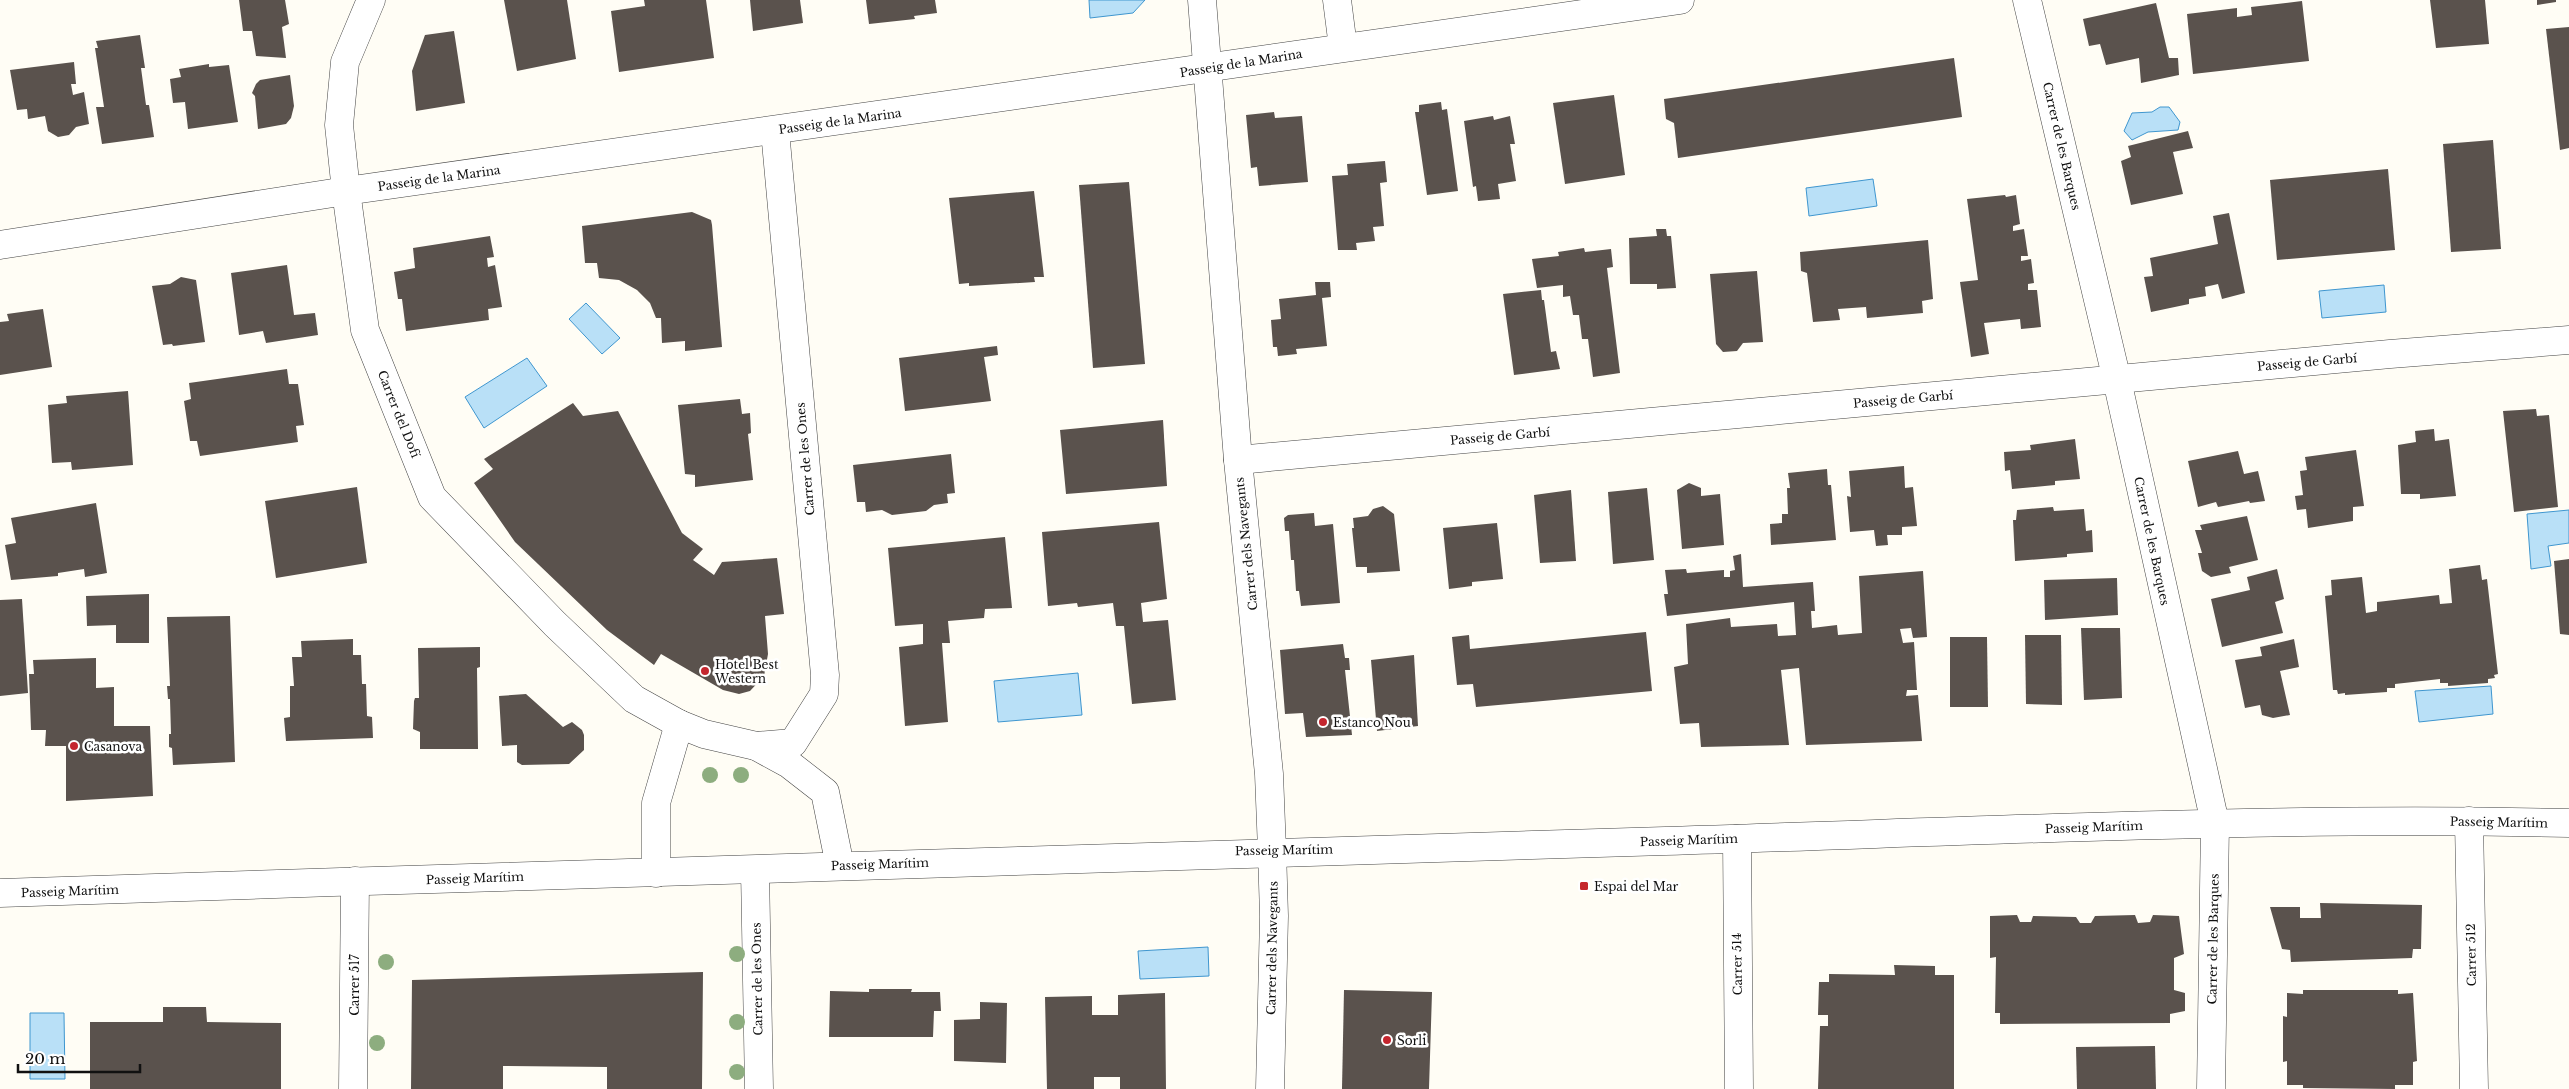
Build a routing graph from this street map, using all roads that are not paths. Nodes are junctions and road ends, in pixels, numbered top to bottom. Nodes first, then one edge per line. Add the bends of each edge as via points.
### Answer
1 (371, 0) edge
2 (1202, 0) edge
3 (1337, 0) edge
4 (1680, 0) edge
5 (2027, 0) edge
6 (1344, 47) junction
7 (1206, 68) junction
8 (775, 131) junction
9 (346, 191) junction
10 (0, 245) edge
11 (2569, 340) edge
12 (2117, 380) junction
13 (1238, 460) junction
14 (679, 724) junction
15 (756, 746) junction
16 (2469, 821) junction
17 (2215, 823) junction
18 (2569, 823) edge
19 (1737, 839) junction
20 (1272, 850) junction
21 (840, 866) junction
22 (755, 870) junction
23 (656, 873) junction
24 (355, 882) junction
25 (0, 893) edge
26 (353, 1089) edge
27 (759, 1089) edge
28 (1270, 1089) edge
29 (1739, 1089) edge
30 (2211, 1089) edge
31 (2474, 1089) edge

1 - 9 street, Carrer del Dofí via 345,62 339,125
2 - 7 street, Carrer dels Navegants
3 - 6 street
4 - 6 street, Passeig de la Marina
5 - 12 street, Carrer de les Barques
6 - 7 street, Passeig de la Marina
7 - 8 street, Passeig de la Marina
7 - 13 street, Carrer dels Navegants
8 - 9 street, Passeig de la Marina
8 - 15 street, Carrer de les Ones via 825,675 824,694 793,743
9 - 10 street, Passeig de la Marina
9 - 14 street, Carrer del Dofí via 365,330 432,497 555,624 634,699
11 - 12 street, Passeig de Garbí
12 - 13 street, Passeig de Garbí
12 - 17 street, Carrer de les Barques
13 - 20 street, Carrer dels Navegants via 1268,774
14 - 15 street, Carrer del Dofí via 704,734
14 - 23 street via 656,802
15 - 21 street, Carrer del Dofí via 789,764 825,792
16 - 17 street, Passeig Marítim
16 - 18 street, Passeig Marítim
16 - 31 street, Carrer 512
17 - 19 street, Passeig Marítim
17 - 30 street, Carrer de les Barques
19 - 20 street, Passeig Marítim
19 - 29 street, Carrer 514
20 - 21 street, Passeig Marítim
20 - 28 street, Carrer dels Navegants via 1274,916
21 - 22 street, Passeig Marítim
22 - 23 street, Passeig Marítim
22 - 27 street, Carrer de les Ones
23 - 24 street, Passeig Marítim
24 - 25 street, Passeig Marítim
24 - 26 street, Carrer 517

